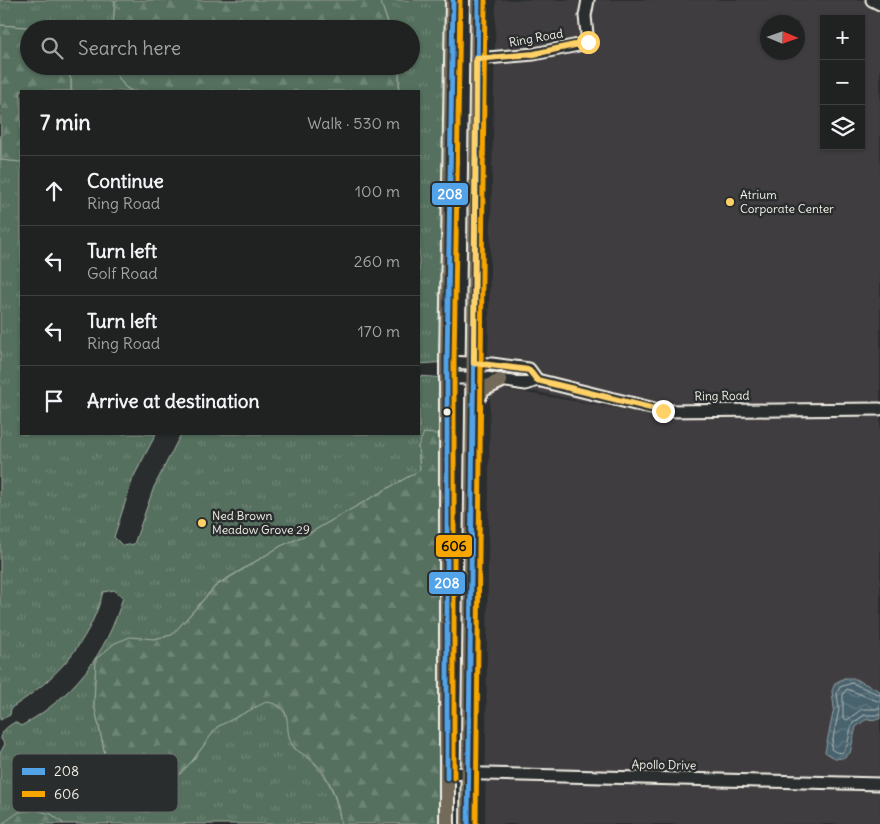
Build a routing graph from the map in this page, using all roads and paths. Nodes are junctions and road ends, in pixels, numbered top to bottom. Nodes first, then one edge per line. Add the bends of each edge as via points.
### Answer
1 (454, 0) edge
2 (478, 0) edge
3 (588, 0) edge
4 (872, 0) edge
5 (880, 4) edge
6 (476, 59) junction
7 (447, 362) junction
8 (474, 363) junction
9 (447, 378) junction
10 (474, 379) junction
11 (537, 380) junction
12 (500, 381) junction
13 (474, 404) junction
14 (880, 409) edge
15 (447, 773) junction
16 (469, 773) junction
17 (880, 784) edge
18 (447, 824) edge
19 (468, 824) edge

1 - 7 main road
2 - 6 main road
3 - 6 street, Ring Road via 585,16 588,42 534,54
4 - 5 street
6 - 8 main road
7 - 8 street, Ring Road
7 - 9 main road
8 - 10 main road
8 - 11 street, Ring Road via 529,370
9 - 10 street, Ring Road
9 - 15 main road
10 - 12 street, Ring Road
10 - 13 main road
11 - 12 street, Ring Road via 526,384
11 - 14 street, Ring Road via 663,411
12 - 13 main road via 483,390
13 - 16 main road
15 - 16 street, Apollo Drive
15 - 18 main road
16 - 17 street, Apollo Drive
16 - 19 main road

